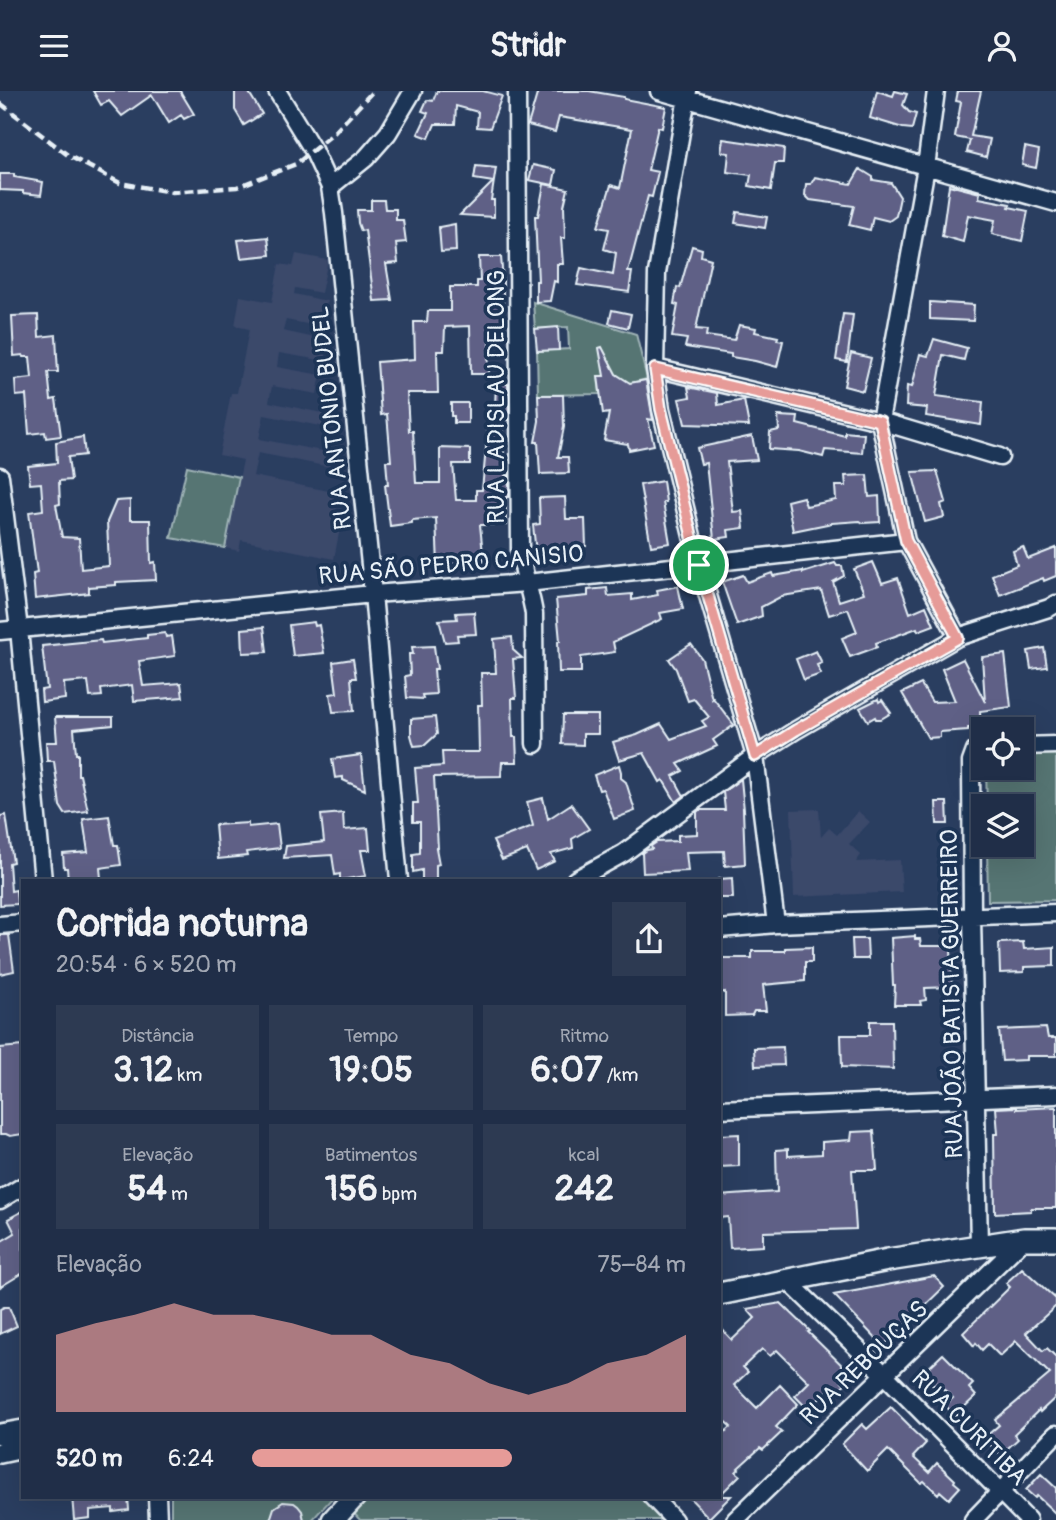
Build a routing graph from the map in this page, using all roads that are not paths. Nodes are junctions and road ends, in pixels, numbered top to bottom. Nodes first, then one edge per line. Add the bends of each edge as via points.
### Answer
1 (277, 91) edge
2 (413, 91) edge
3 (517, 91) edge
4 (659, 91) edge
5 (936, 91) edge
6 (687, 95) edge
7 (926, 167) junction
8 (330, 187) junction
9 (1056, 202) edge
10 (655, 369) junction
11 (880, 421) junction
12 (1000, 457) dead end
13 (0, 476) edge
14 (3, 525) edge
15 (906, 541) junction
16 (699, 565) junction
17 (527, 583) junction
18 (373, 593) junction
19 (1053, 606) edge
20 (19, 629) junction
21 (0, 631) edge
22 (958, 638) junction
23 (535, 744) dead end
24 (1056, 745) edge
25 (1034, 746) edge
26 (755, 756) junction
27 (971, 780) edge
28 (43, 879) edge
29 (399, 879) edge
30 (577, 879) edge
31 (1056, 913) edge
32 (972, 917) junction
33 (21, 923) edge
34 (776, 924) junction
35 (0, 925) edge
36 (721, 929) edge
37 (1056, 1095) edge
38 (976, 1098) junction
39 (721, 1109) edge
40 (21, 1188) edge
41 (0, 1200) edge
42 (1024, 1239) junction
43 (1056, 1239) edge
44 (979, 1245) junction
45 (788, 1280) junction
46 (721, 1294) edge
47 (884, 1374) junction
48 (21, 1430) edge
49 (0, 1434) edge
50 (1056, 1434) edge
51 (21, 1448) edge
52 (0, 1453) edge
53 (1001, 1493) junction
54 (157, 1499) edge
55 (353, 1499) edge
56 (654, 1499) edge
57 (340, 1517) edge
58 (158, 1520) edge
59 (674, 1520) edge
60 (735, 1520) edge
61 (973, 1520) edge
62 (1028, 1520) edge

1 - 8 street, RUA ANTONIO BUDEL
2 - 8 street via 388,133
3 - 17 street, RUA LADISLAU DELONG via 520,551
4 - 6 street
5 - 7 street
6 - 7 street
6 - 10 street via 657,273
7 - 9 street
7 - 11 street
8 - 18 street, RUA ANTONIO BUDEL
10 - 11 street
10 - 16 street
11 - 12 street
11 - 15 street
13 - 14 street
14 - 20 street
15 - 16 street, RUA SÃO PEDRO CANISIO
15 - 22 street
16 - 17 street, RUA SÃO PEDRO CANISIO
16 - 26 street
17 - 18 street, RUA SÃO PEDRO CANISIO
17 - 23 street, RUA LADISLAU DELONG via 534,614
18 - 20 street, RUA SÃO PEDRO CANISIO
18 - 29 street, RUA ANTONIO BUDEL
19 - 22 street
20 - 21 street, RUA SÃO PEDRO CANISIO
20 - 28 street
22 - 26 street
24 - 25 street
26 - 30 street via 624,853
26 - 34 street
27 - 32 street, RUA JOÃO BATISTA GUERREIRO
31 - 32 street
32 - 34 street
32 - 38 street, RUA JOÃO BATISTA GUERREIRO
33 - 35 street
34 - 36 street
37 - 38 street
38 - 39 street
38 - 44 street, RUA JOÃO BATISTA GUERREIRO
40 - 41 street
42 - 43 main road
42 - 44 main road
42 - 47 street, RUA REBOUÇAS
44 - 45 main road
45 - 46 main road
45 - 47 street, RUA CURITIBA
47 - 53 street, RUA CURITIBA
47 - 60 street, RUA REBOUÇAS
48 - 49 street
50 - 53 street
51 - 52 street
53 - 61 street
53 - 62 street, RUA CURITIBA
54 - 58 street
55 - 57 main road
56 - 59 street

